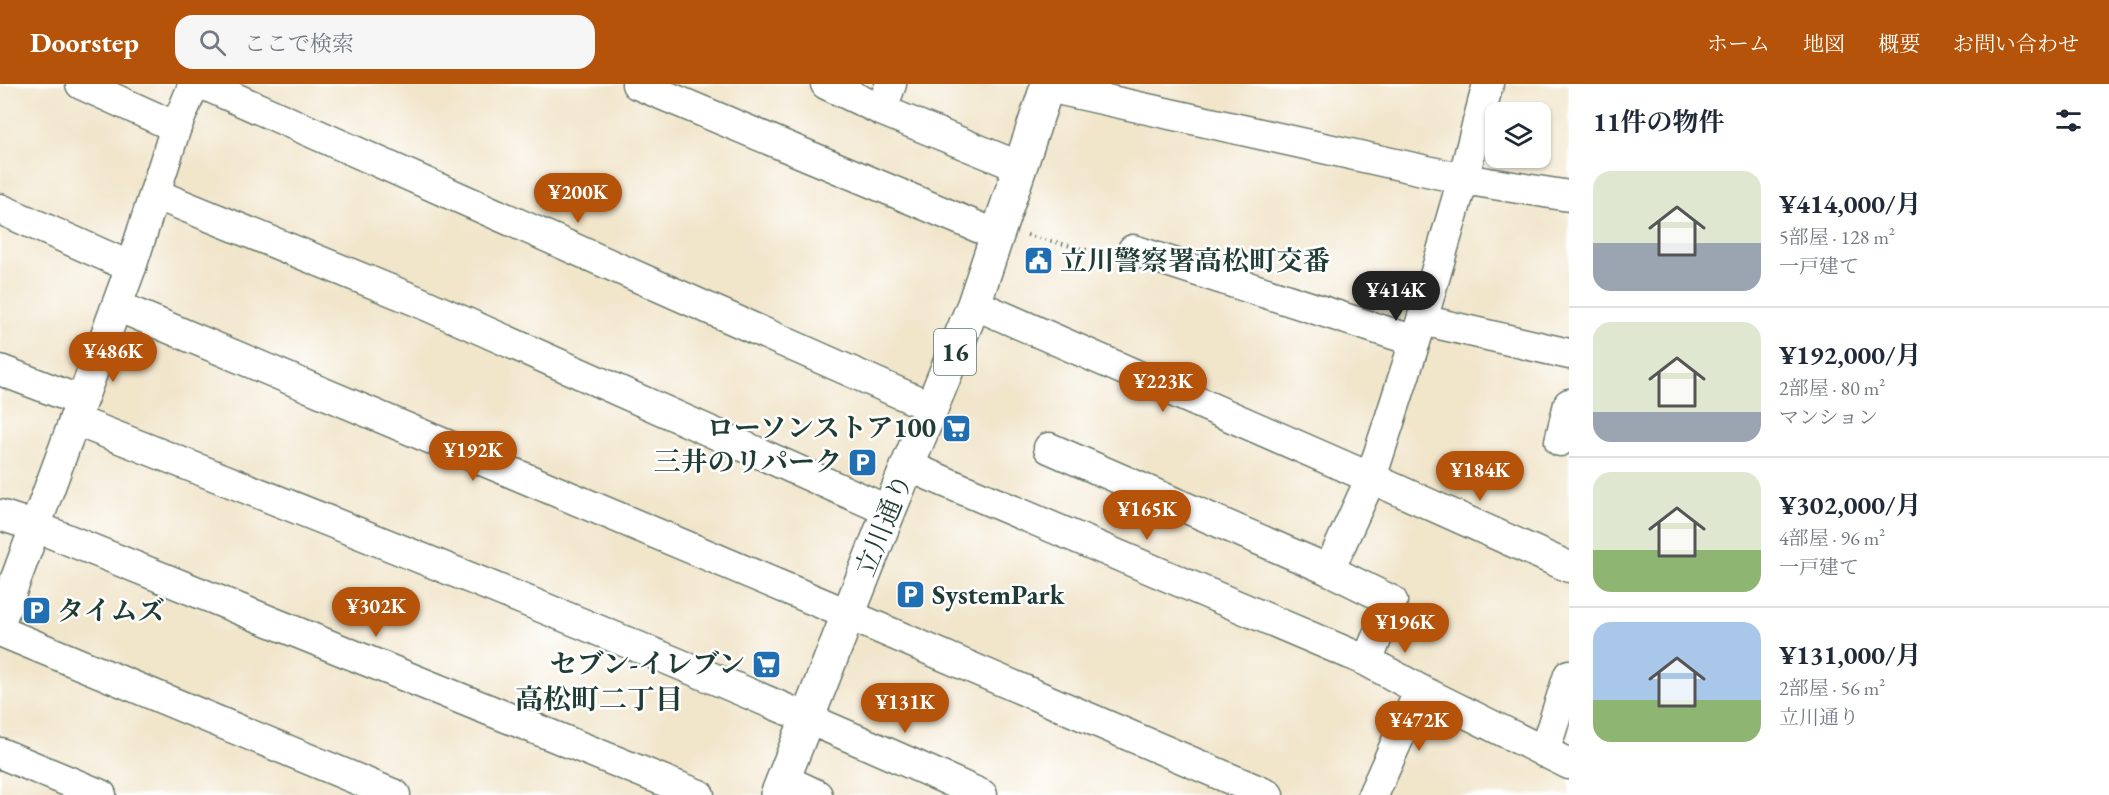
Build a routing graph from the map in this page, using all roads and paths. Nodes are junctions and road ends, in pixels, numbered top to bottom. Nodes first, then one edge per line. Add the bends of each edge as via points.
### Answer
1 (81, 84) edge
2 (194, 84) edge
3 (203, 84) edge
4 (637, 84) edge
5 (826, 84) edge
6 (1488, 84) edge
7 (1048, 86) edge
8 (886, 97) edge
9 (176, 127) junction
10 (1020, 167) junction
11 (1463, 179) junction
12 (155, 194) junction
13 (1569, 196) edge
14 (0, 209) edge
15 (1010, 235) junction
16 (1133, 250) joint
17 (131, 267) junction
18 (974, 304) junction
19 (117, 306) junction
20 (1419, 331) junction
21 (1569, 354) edge
22 (0, 370) edge
23 (1569, 404) edge
24 (933, 408) junction
25 (78, 410) junction
26 (1560, 441) dead end
27 (1048, 448) dead end
28 (908, 466) junction
29 (1371, 478) junction
30 (889, 511) junction
31 (0, 515) edge
32 (34, 526) junction
33 (1569, 567) edge
34 (1329, 570) junction
35 (848, 615) junction
36 (0, 622) edge
37 (0, 631) edge
38 (1367, 661) junction
39 (1569, 675) edge
40 (1420, 690) junction
41 (808, 717) junction
42 (0, 753) edge
43 (1556, 758) edge
44 (780, 787) edge
45 (101, 795) edge
46 (395, 795) edge
47 (699, 795) edge
48 (817, 795) edge
49 (982, 795) edge
50 (1268, 795) edge
51 (1373, 795) edge

1 - 9 street
2 - 9 street
3 - 24 street
4 - 15 street
5 - 8 street
6 - 11 street
7 - 10 main road, 立川通り / 16
7 - 11 street
8 - 10 street
9 - 12 street
10 - 15 main road, 立川通り / 16
11 - 13 street
11 - 20 street
12 - 17 street
12 - 30 street via 417,301
14 - 17 street
15 - 16 path via 1116,257
15 - 18 main road, 立川通り / 16
16 - 20 street
17 - 19 street
18 - 24 main road, 立川通り / 16
18 - 29 street
19 - 25 street
19 - 35 street
20 - 21 street
20 - 29 street
22 - 25 street
23 - 26 street
24 - 28 main road, 立川通り / 16
25 - 32 street
25 - 41 street
27 - 34 street
28 - 30 main road, 立川通り / 16
28 - 38 street
29 - 33 street
29 - 34 street
30 - 35 main road, 立川通り / 16
31 - 32 street
32 - 36 street
32 - 47 street
34 - 38 street via 1392,601
35 - 41 main road, 立川通り / 16
35 - 50 street
37 - 46 street
38 - 40 street
39 - 43 street
40 - 43 street
40 - 51 street
41 - 44 main road, 立川通り / 16
41 - 49 street
42 - 45 street
44 - 48 street

